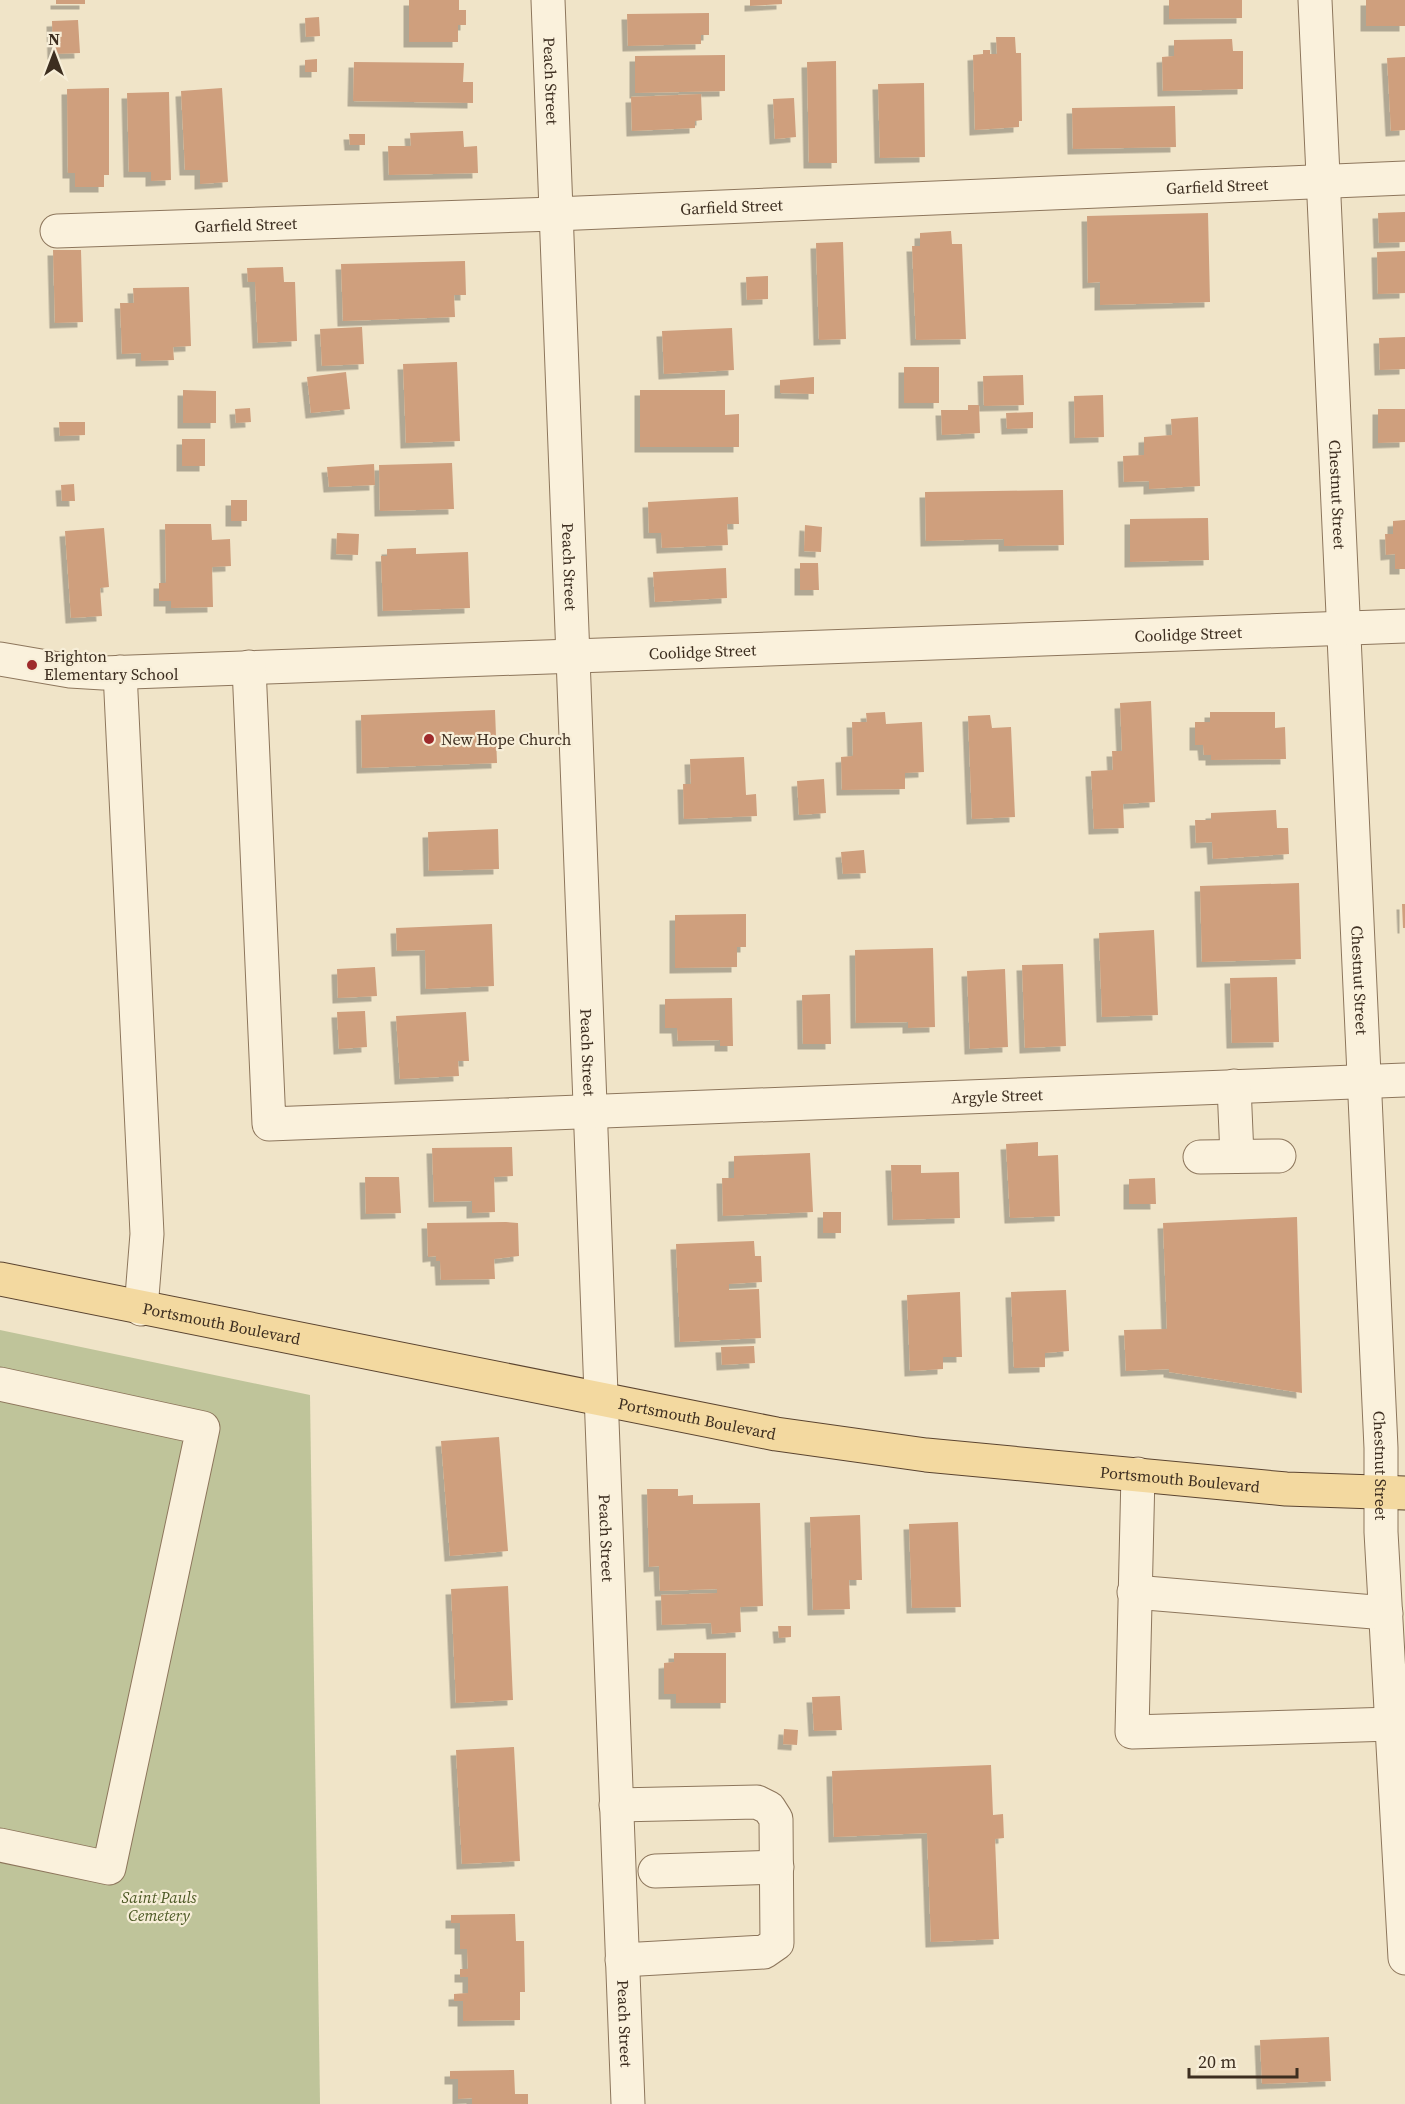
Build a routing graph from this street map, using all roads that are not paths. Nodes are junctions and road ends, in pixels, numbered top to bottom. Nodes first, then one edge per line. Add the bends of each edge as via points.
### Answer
1 (548, 0) edge
2 (1315, 0) edge
3 (1405, 178) edge
4 (1323, 181) junction
5 (555, 214) junction
6 (57, 231) dead end
7 (1405, 626) edge
8 (1343, 628) junction
9 (572, 656) junction
10 (0, 659) edge
11 (249, 667) junction
12 (120, 672) junction
13 (1405, 1080) edge
14 (1364, 1082) junction
15 (1234, 1086) junction
16 (591, 1111) junction
17 (1237, 1156) junction
18 (1279, 1156) dead end
19 (1200, 1157) dead end
20 (0, 1279) edge
21 (141, 1309) junction
22 (0, 1384) edge
23 (600, 1399) junction
24 (1138, 1474) junction
25 (1394, 1493) edge
26 (1134, 1592) junction
27 (1386, 1613) junction
28 (1392, 1724) junction
29 (616, 1805) junction
30 (0, 1845) edge
31 (777, 1867) junction
32 (655, 1871) dead end
33 (1405, 1958) edge
34 (622, 1960) junction
35 (628, 2104) edge

1 - 5 street, Peach Street
2 - 4 street, Chestnut Street
3 - 4 street, Garfield Street
4 - 5 street, Garfield Street
4 - 8 street, Chestnut Street
5 - 6 street, Garfield Street
5 - 9 street, Peach Street
7 - 8 street, Coolidge Street
8 - 9 street, Coolidge Street
8 - 14 street, Chestnut Street
9 - 11 street, Coolidge Street
9 - 16 street, Peach Street
10 - 12 street, Coolidge Street via 70,671
11 - 12 street, Coolidge Street
11 - 16 street, Argyle Street via 269,1124
12 - 21 street via 147,1234
13 - 14 street, Argyle Street
14 - 15 street, Argyle Street
14 - 25 street, Chestnut Street
15 - 16 street, Argyle Street
15 - 17 street
16 - 23 street, Peach Street
17 - 18 street
17 - 19 street
20 - 21 main road, Portsmouth Boulevard
21 - 23 main road, Portsmouth Boulevard
22 - 30 street via 203,1428 109,1868
23 - 24 main road, Portsmouth Boulevard via 776,1434 926,1455
23 - 29 street, Peach Street
24 - 25 main road, Portsmouth Boulevard via 1286,1490
24 - 26 street
25 - 27 street, Chestnut Street via 1381,1532
26 - 27 street
26 - 28 street via 1132,1732
27 - 28 street, Chestnut Street
28 - 33 street, Chestnut Street
29 - 31 street via 757,1802 769,1808 776,1819
29 - 34 street, Peach Street
31 - 32 street
31 - 34 street via 777,1943 764,1952
34 - 35 street, Peach Street

